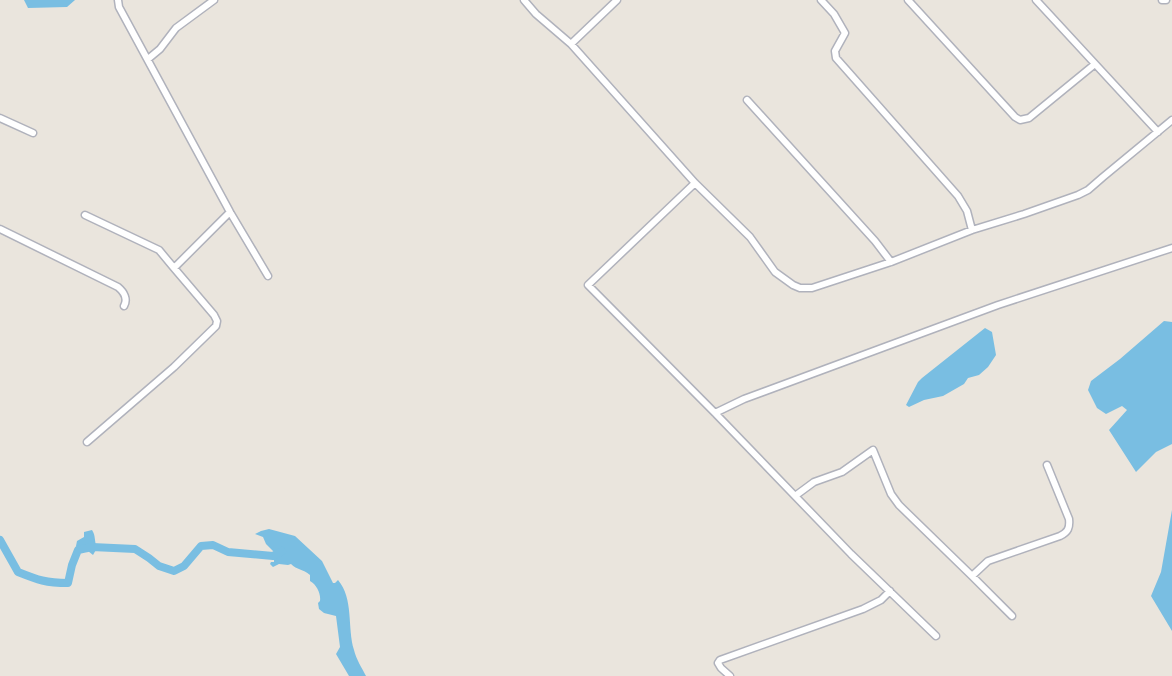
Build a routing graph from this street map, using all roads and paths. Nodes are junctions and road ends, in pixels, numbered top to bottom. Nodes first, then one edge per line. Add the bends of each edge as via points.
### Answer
1 (118, 0) edge
2 (214, 0) edge
3 (524, 0) edge
4 (617, 0) edge
5 (821, 0) edge
6 (909, 0) edge
7 (1035, 0) edge
8 (572, 44) junction
9 (148, 59) junction
10 (1095, 64) junction
11 (747, 100) dead end
12 (0, 118) edge
13 (1172, 120) edge
14 (1158, 132) junction
15 (33, 133) dead end
16 (695, 183) junction
17 (230, 212) junction
18 (85, 215) dead end
19 (0, 229) edge
20 (972, 230) junction
21 (1172, 248) edge
22 (891, 262) junction
23 (174, 268) junction
24 (268, 276) dead end
25 (124, 306) dead end
26 (715, 413) junction
27 (87, 442) dead end
28 (1047, 465) dead end
29 (795, 496) junction
30 (972, 576) junction
31 (890, 591) junction
32 (1012, 616) dead end
33 (936, 636) dead end
34 (730, 676) edge

1 - 9 street
2 - 9 street via 176,28
3 - 8 street
4 - 8 street
5 - 20 street via 845,33 835,51 836,58 958,196
6 - 10 street via 1020,120 1029,118
7 - 10 street
8 - 16 street
9 - 17 street
10 - 14 street
11 - 22 street
12 - 15 street
13 - 14 street
14 - 20 street via 1088,190
16 - 22 street via 750,237 775,272 800,288 812,288
16 - 26 street via 588,285
17 - 23 street
17 - 24 street
18 - 23 street via 159,250
19 - 25 street via 118,287 125,295
20 - 22 street
21 - 26 street via 998,305
23 - 27 street via 214,315 216,326
26 - 29 street
28 - 30 street via 1070,519 1068,531 988,561
29 - 30 street via 814,482 842,472 873,450 894,500
29 - 31 street
30 - 32 street
31 - 33 street
31 - 34 street via 863,609 720,660 721,668

